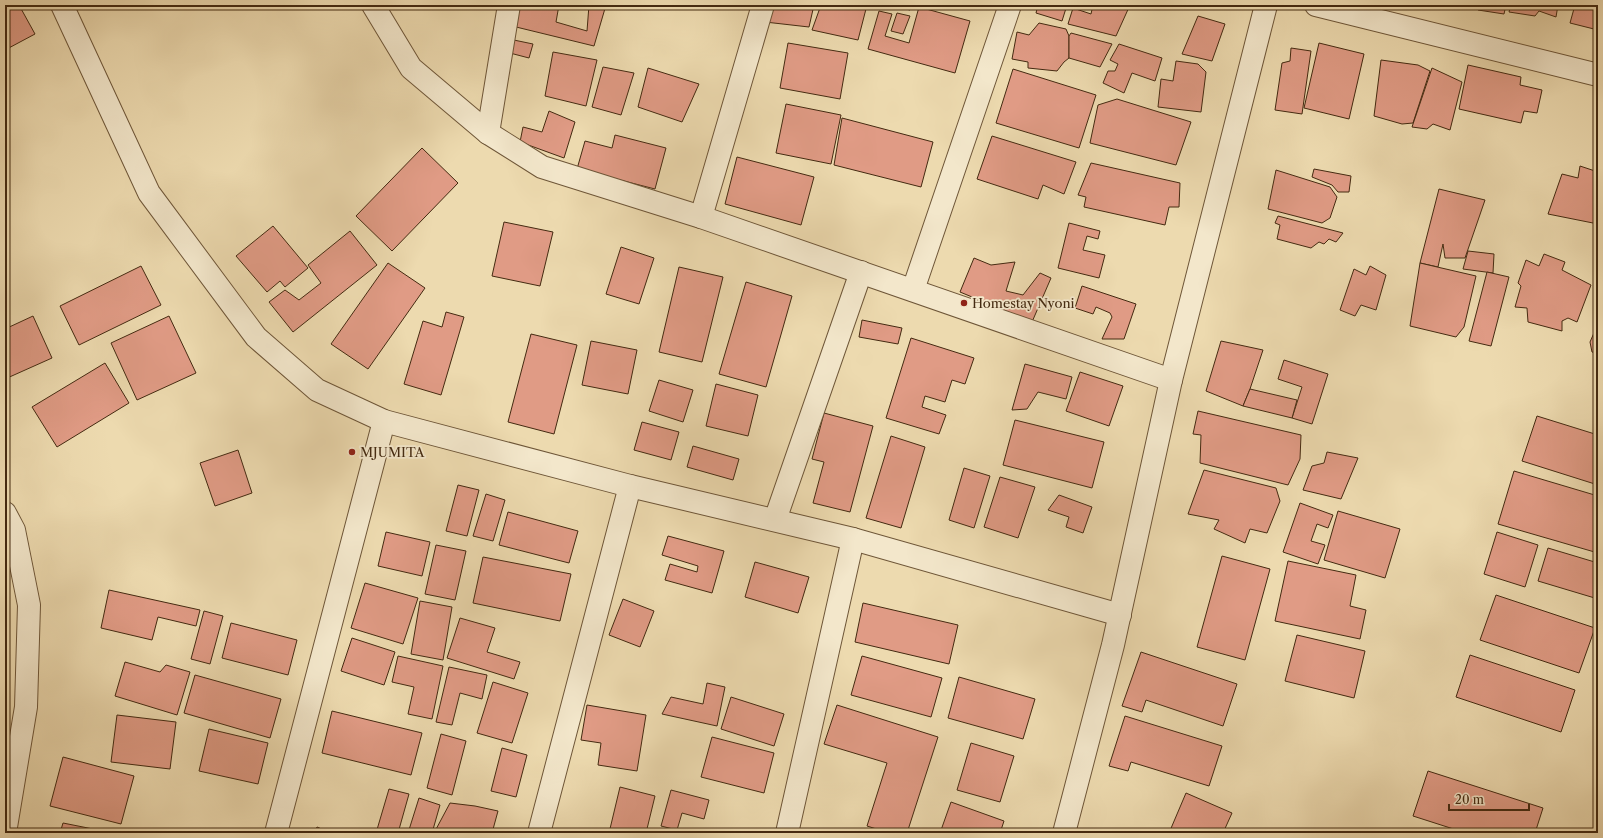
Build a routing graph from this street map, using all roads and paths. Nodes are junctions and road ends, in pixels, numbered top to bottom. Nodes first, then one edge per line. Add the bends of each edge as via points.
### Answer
1 (62, 5) edge
2 (372, 5) edge
3 (509, 5) edge
4 (763, 5) edge
5 (1010, 5) edge
6 (1266, 5) edge
7 (1316, 5) edge
8 (1598, 75) edge
9 (488, 133) junction
10 (701, 217) junction
11 (861, 272) junction
12 (913, 290) junction
13 (1171, 380) junction
14 (384, 421) junction
15 (630, 486) junction
16 (5, 513) edge
17 (775, 520) junction
18 (853, 539) junction
19 (1120, 614) junction
20 (5, 831) edge
21 (276, 833) edge
22 (539, 833) edge
23 (787, 833) edge
24 (1064, 833) edge

1 - 14 street via 149,193 256,337 317,390
2 - 9 street via 411,68
3 - 9 street
4 - 10 street
5 - 12 street
6 - 13 street
7 - 8 street
9 - 10 street via 542,167
10 - 11 street
11 - 12 street
11 - 17 street
12 - 13 street
13 - 19 street
14 - 15 street
14 - 21 street
15 - 17 street
15 - 22 street
16 - 20 street via 14,530 29,604 26,706
17 - 18 street
18 - 19 street
18 - 23 street
19 - 24 street

